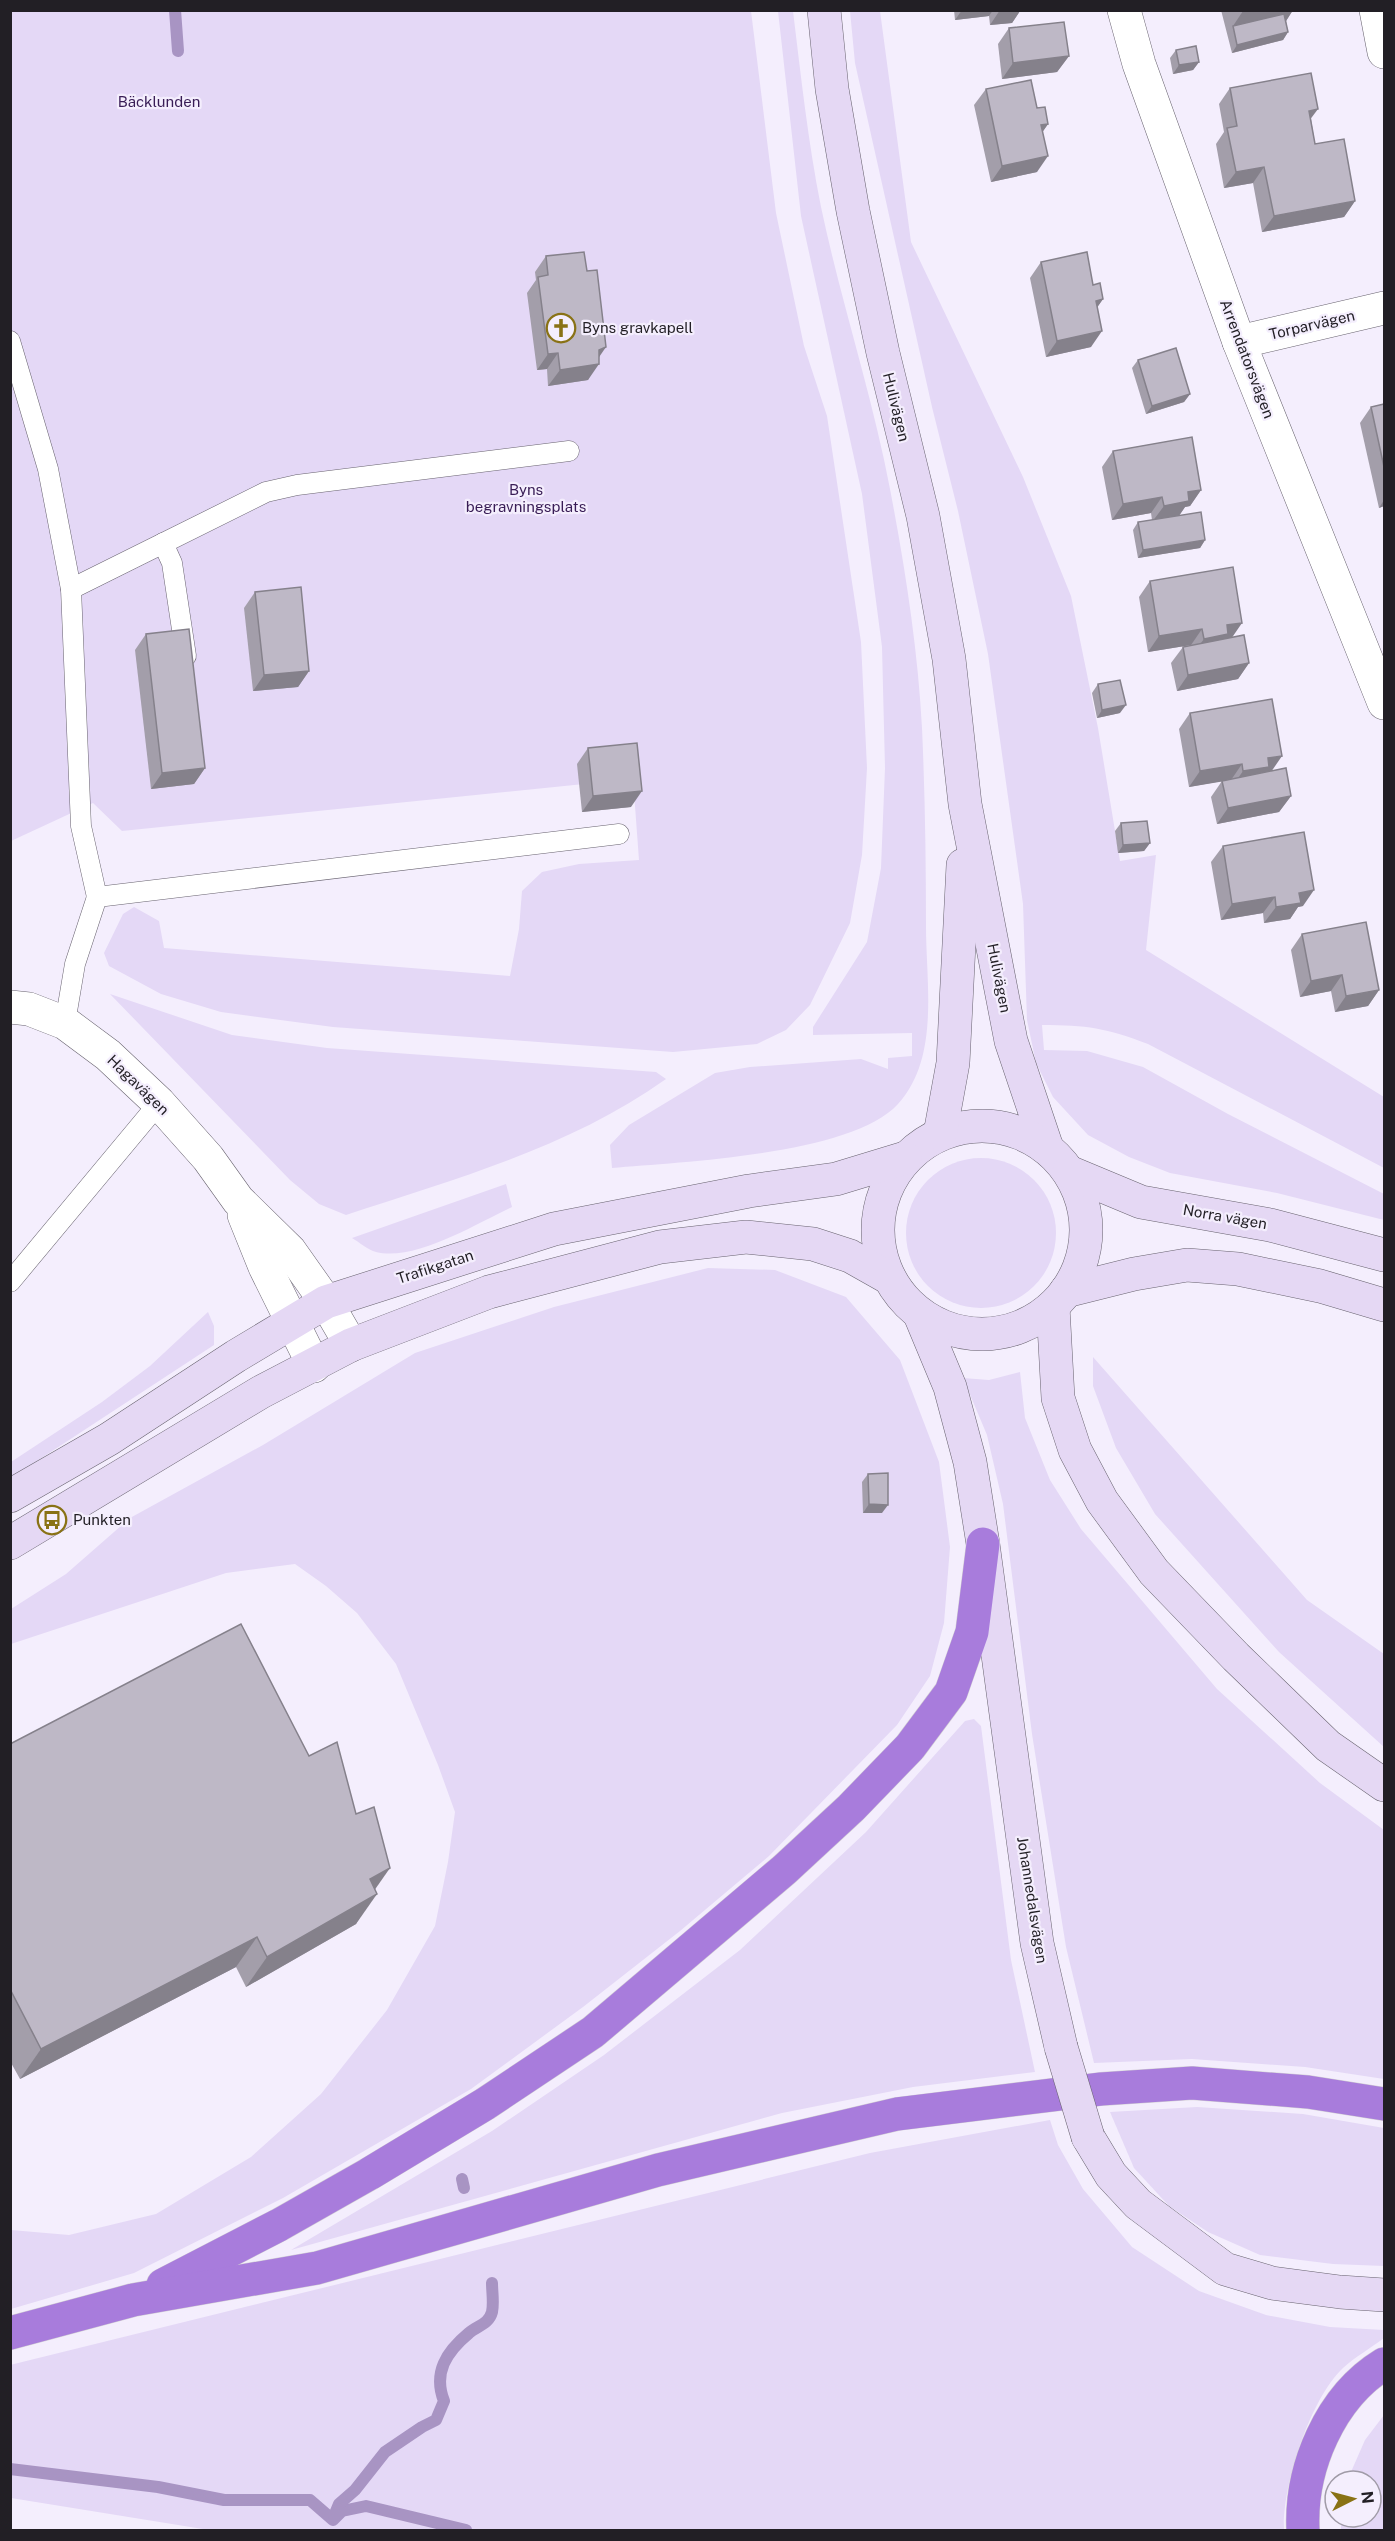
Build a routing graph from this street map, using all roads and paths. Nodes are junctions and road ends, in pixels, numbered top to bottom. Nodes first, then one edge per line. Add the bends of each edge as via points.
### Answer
1 (824, 10) edge
2 (1124, 10) edge
3 (1376, 10) edge
4 (1384, 52) edge
5 (1384, 308) edge
6 (10, 340) edge
7 (1239, 342) junction
8 (569, 451) dead end
9 (163, 543) junction
10 (71, 589) junction
11 (189, 677) edge
12 (1384, 703) edge
13 (965, 804) junction
14 (620, 834) dead end
15 (97, 897) junction
16 (10, 1007) edge
17 (65, 1023) junction
18 (159, 1103) junction
19 (940, 1134) junction
20 (905, 1158) junction
21 (1058, 1160) junction
22 (238, 1200) junction
23 (1384, 1256) edge
24 (889, 1278) junction
25 (10, 1282) edge
26 (1060, 1299) junction
27 (326, 1302) junction
28 (1384, 1305) edge
29 (920, 1314) junction
30 (293, 1323) junction
31 (351, 1345) junction
32 (314, 1366) junction
33 (10, 1496) edge
34 (10, 1543) edge
35 (983, 1544) junction
36 (1384, 1785) edge
37 (1384, 2104) edge
38 (1384, 2295) edge
39 (133, 2300) junction
40 (10, 2333) edge
41 (1384, 2364) edge
42 (1303, 2530) edge

1 - 13 main road, Hulivägen via 832,89 853,211 950,659
2 - 7 street, Arrendatorsvägen via 1139,64
3 - 4 street
5 - 7 street, Torparvägen
6 - 10 lane via 48,469
7 - 12 street, Arrendatorsvägen
8 - 9 lane via 266,492
9 - 10 lane
9 - 11 lane via 172,563
10 - 15 lane via 81,826
13 - 19 main road, Hulivägen via 953,1063
13 - 21 main road, Hulivägen via 1011,1041
14 - 15 lane
15 - 17 lane via 75,964
16 - 17 street, Hagavägen via 29,1009
17 - 18 street, Hagavägen via 108,1055
18 - 22 street, Hagavägen via 208,1158
18 - 25 lane
19 - 20 main road
19 - 21 main road via 979,1125 999,1126 1018,1132
20 - 24 main road via 881,1200 877,1235
20 - 27 main road, Trafikgatan via 836,1179 749,1191 554,1229
21 - 23 main road, Norra vägen via 1141,1203 1270,1225
21 - 26 main road via 1078,1188 1086,1225 1077,1274
22 - 27 street, Hagavägen via 290,1251
22 - 30 street, Hagavägen
24 - 29 main road via 898,1294
24 - 31 main road via 850,1257 813,1244 746,1237 670,1245 489,1292
26 - 28 main road via 1134,1274 1187,1264 1238,1269 1320,1286
26 - 29 main road via 1033,1321 996,1334 949,1329
26 - 36 main road via 1058,1398 1074,1450 1102,1501 1154,1572 1236,1657 1328,1746
27 - 30 main road, Trafikgatan
27 - 31 street, Hagavägen
29 - 35 main road, Johannedalsvägen via 950,1387 970,1462
30 - 32 street, Hagavägen
30 - 33 main road, Trafikgatan via 109,1439
31 - 32 main road
32 - 34 main road via 261,1392
35 - 38 main road, Johannedalsvägen, bridge via 1037,1943 1061,2047 1088,2137 1112,2175 1138,2204 1225,2269 1272,2283
35 - 39 highway via 972,1632 951,1692 910,1747 784,1870 593,2032 485,2104 279,2225
37 - 39 highway via 1308,2092 1192,2084 1101,2089 897,2114 658,2170 317,2268
39 - 40 highway
41 - 42 highway via 1371,2372 1336,2409 1313,2460 1302,2514

